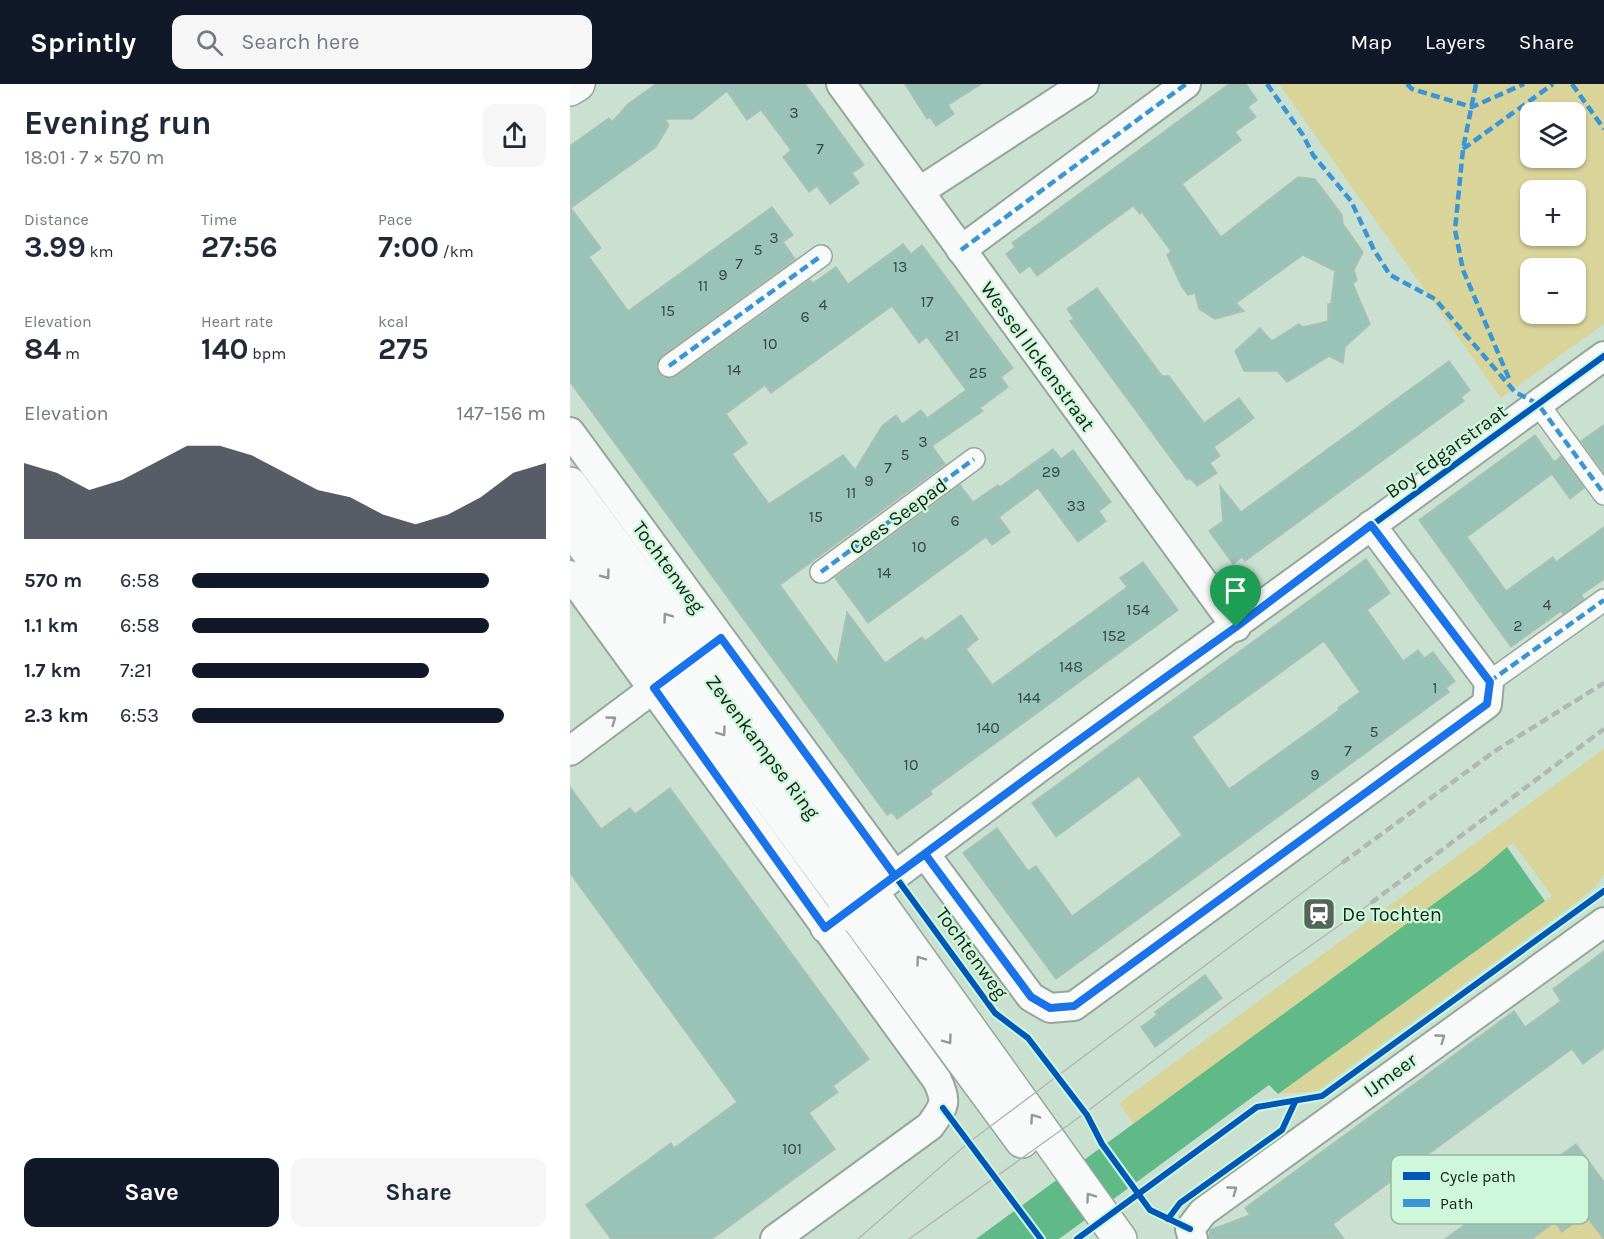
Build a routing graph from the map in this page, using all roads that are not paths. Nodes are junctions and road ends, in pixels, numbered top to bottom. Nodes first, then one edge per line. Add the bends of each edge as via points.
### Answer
1 (578, 84) edge
2 (841, 84) edge
3 (1084, 84) edge
4 (1186, 84) edge
5 (570, 89) edge
6 (920, 191) junction
7 (961, 250) junction
8 (821, 256) dead end
9 (1604, 356) edge
10 (669, 366) dead end
11 (1538, 404) junction
12 (570, 432) edge
13 (974, 459) dead end
14 (570, 484) edge
15 (1604, 494) edge
16 (1371, 525) junction
17 (570, 527) edge
18 (821, 572) dead end
19 (570, 575) edge
20 (1604, 600) edge
21 (1236, 627) junction
22 (687, 663) junction
23 (1490, 682) junction
24 (570, 751) edge
25 (925, 854) junction
26 (873, 892) junction
27 (1604, 922) edge
28 (825, 928) junction
29 (1108, 1235) edge
30 (776, 1239) edge
31 (1192, 1239) edge

1 - 5 street
2 - 6 street, Wessel Ilckenstraat
3 - 6 street
4 - 7 street
6 - 7 street, Wessel Ilckenstraat
7 - 21 street, Wessel Ilckenstraat
8 - 10 street
9 - 11 street, Boy Edgarstraat
11 - 15 street
11 - 16 street, Boy Edgarstraat
12 - 22 street, Tochtenweg
13 - 18 street, Cees Seepad
22 -> 14 street, Zevenkampse Ring
16 - 21 street, Boy Edgarstraat
16 - 23 street
17 -> 22 street, Zevenkampse Ring
19 - 22 street, Tochtenweg
20 - 23 street
21 - 25 street, Boy Edgarstraat
24 -> 22 street
22 - 26 street, Zevenkampse Ring
22 - 26 street, Tochtenweg
22 - 28 street, Tochtenweg
23 - 25 street via 1487,704 1074,1006 1050,1008 1031,997
25 - 26 street, Boy Edgarstraat
26 - 28 street
26 - 29 street, Zevenkampse Ring via 1058,1172
31 -> 27 street, IJmeer via 1191,1229 1203,1212
28 - 30 street, Tochtenweg via 945,1096 943,1108 930,1126

